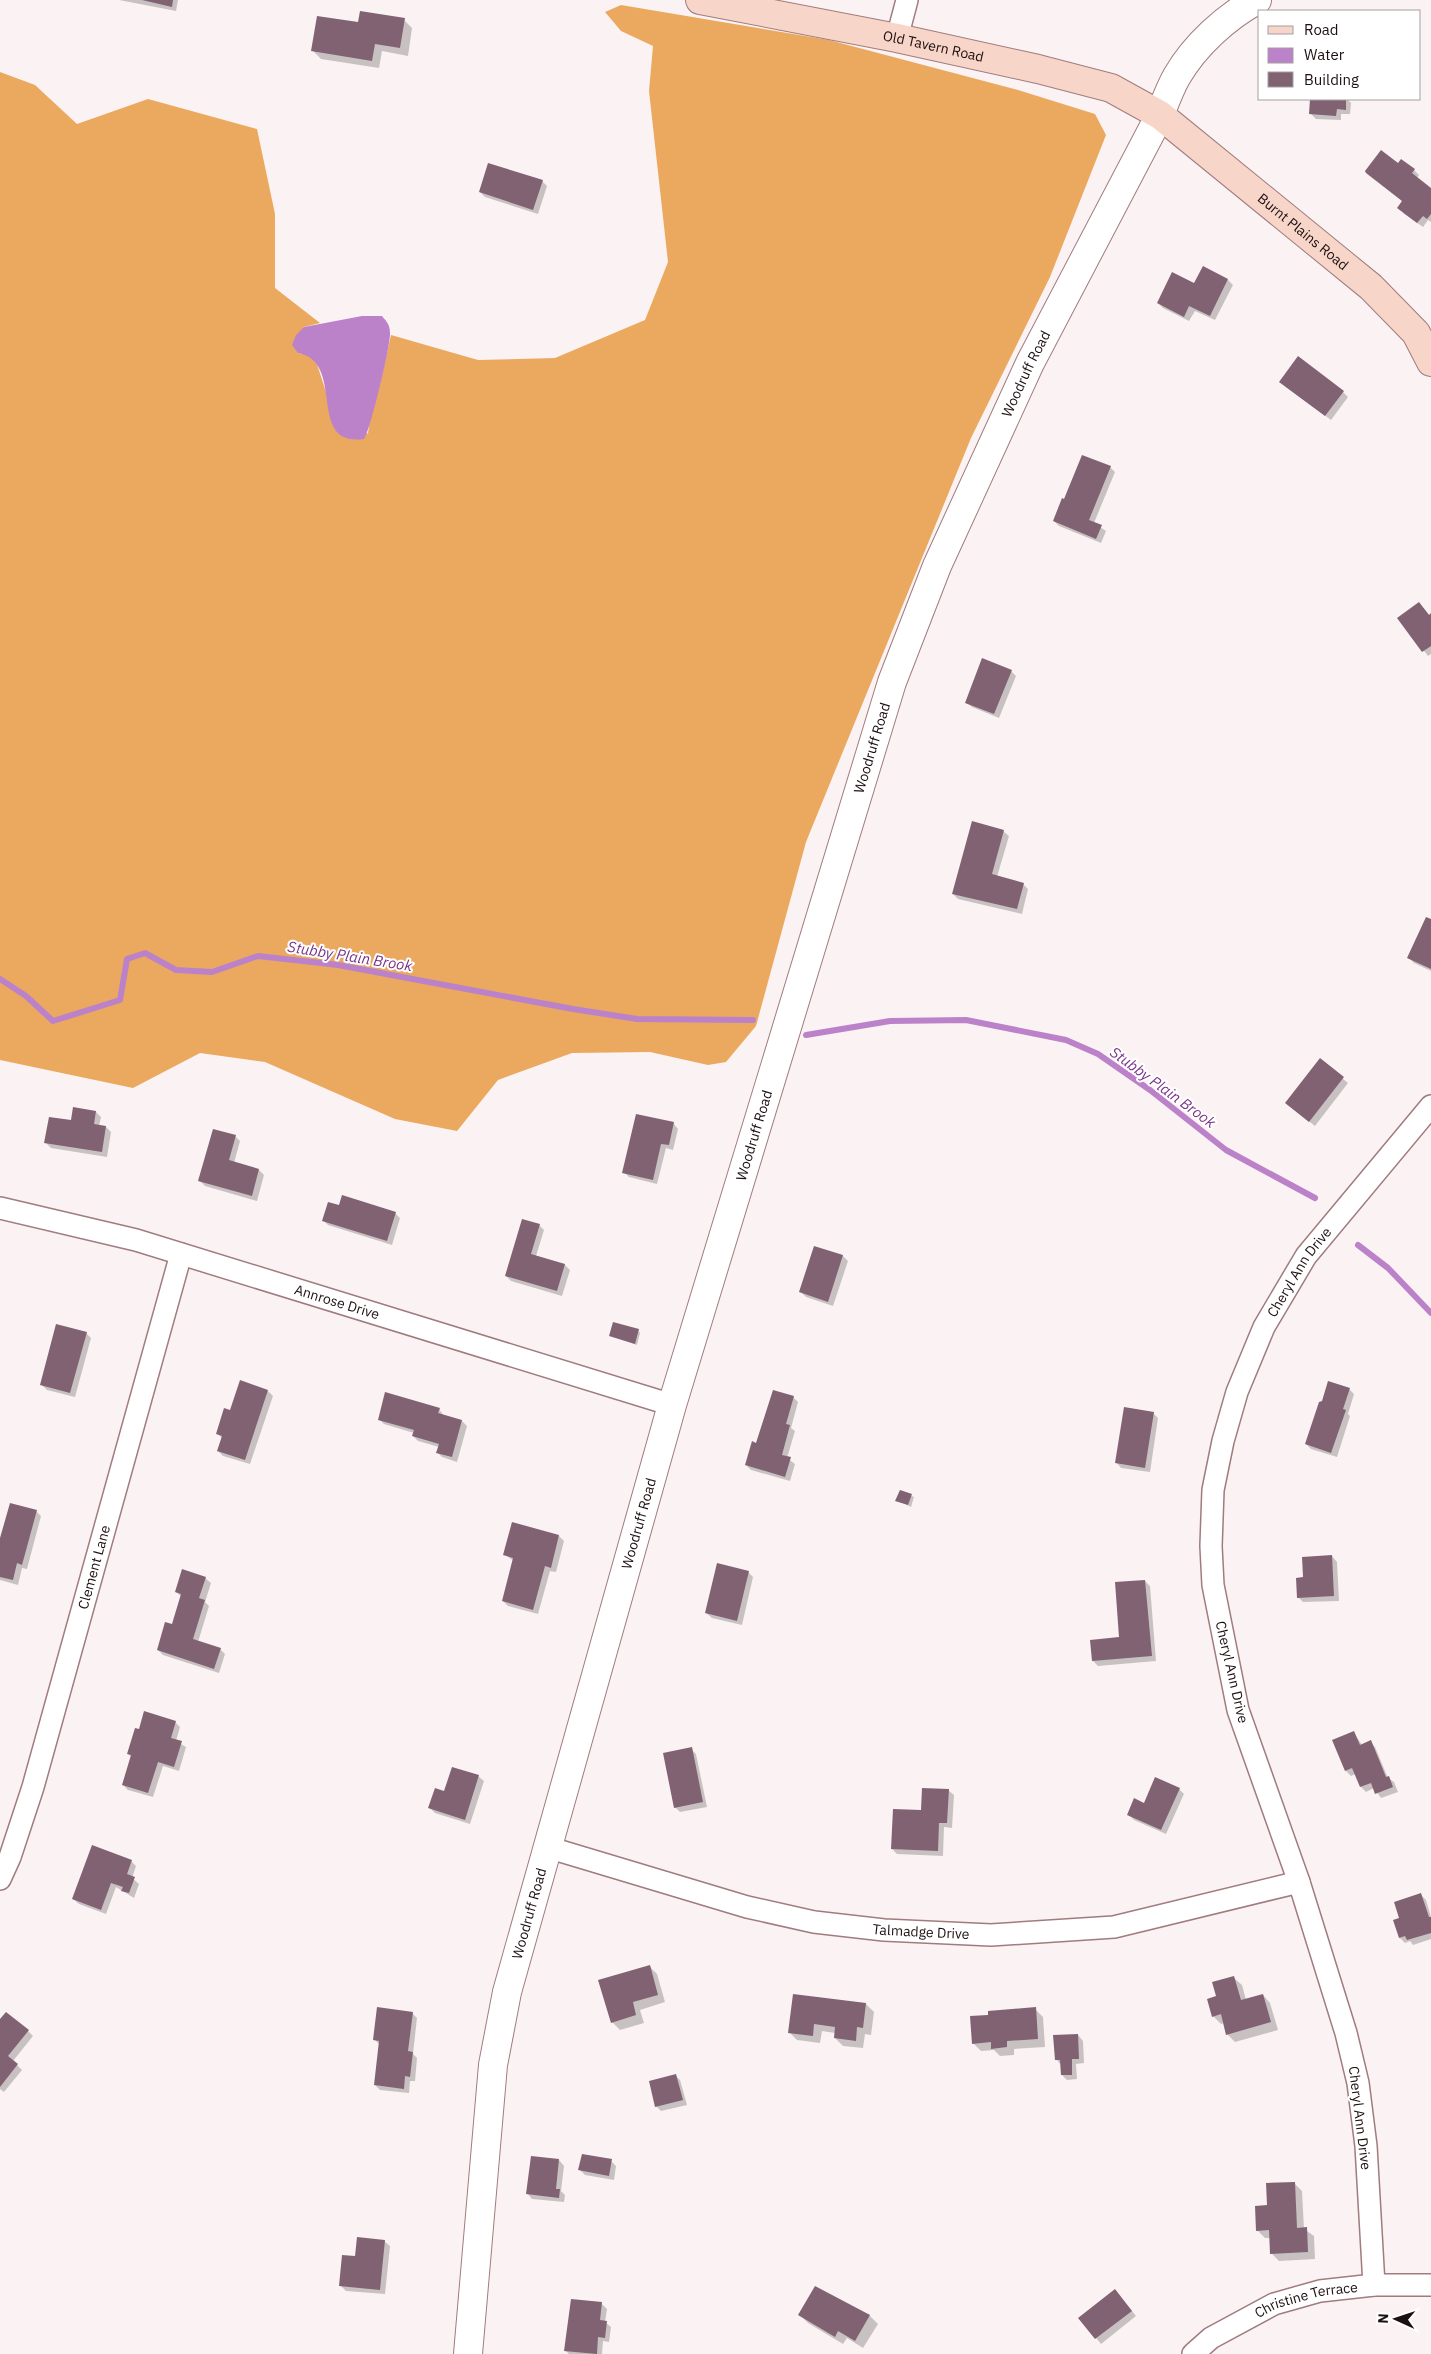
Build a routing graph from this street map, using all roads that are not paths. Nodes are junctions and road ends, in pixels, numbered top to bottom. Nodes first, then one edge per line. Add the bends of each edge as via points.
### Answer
1 (700, 0) edge
2 (907, 0) edge
3 (1257, 0) edge
4 (897, 38) junction
5 (1160, 115) junction
6 (1431, 362) edge
7 (1431, 1106) edge
8 (0, 1208) edge
9 (181, 1254) junction
10 (672, 1405) junction
11 (547, 1847) junction
12 (0, 1879) edge
13 (1299, 1882) junction
14 (1374, 2285) junction
15 (1431, 2285) edge
16 (468, 2354) edge
17 (1193, 2354) edge

1 - 4 main road, Old Tavern Road
2 - 4 street
3 - 5 street, Woodruff Road via 1226,21 1192,55 1175,78
4 - 5 main road, Old Tavern Road via 1111,88
5 - 6 main road, Burnt Plains Road via 1371,287 1416,333
5 - 10 street, Woodruff Road via 1030,363 937,566 892,682
7 - 13 street, Cheryl Ann Drive via 1306,1256 1269,1319 1237,1392 1213,1490 1213,1585 1238,1710
8 - 9 street, Annrose Drive
9 - 10 street, Annrose Drive
9 - 12 street, Clement Lane via 33,1787
10 - 11 street, Woodruff Road
11 - 13 street, Talmadge Drive via 747,1907 814,1922 991,1935 1114,1927
11 - 16 street, Woodruff Road via 507,1992 493,2065
13 - 14 street, Cheryl Ann Drive via 1346,2033 1358,2083 1366,2146
14 - 15 street, Christine Terrace
14 - 17 street, Christine Terrace via 1320,2291 1274,2304 1210,2338

